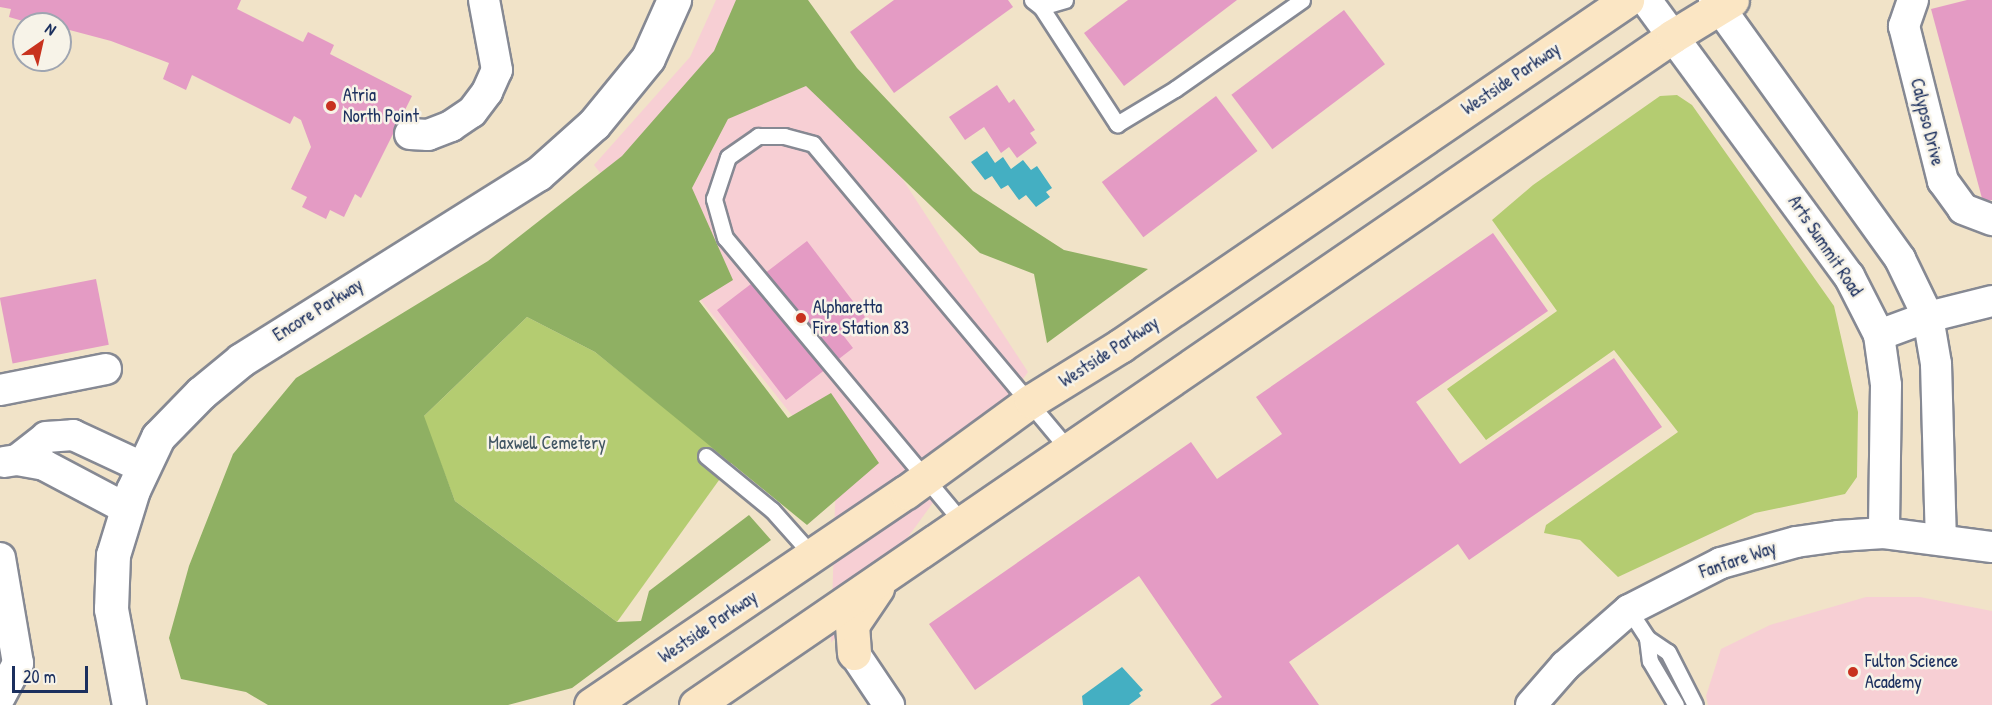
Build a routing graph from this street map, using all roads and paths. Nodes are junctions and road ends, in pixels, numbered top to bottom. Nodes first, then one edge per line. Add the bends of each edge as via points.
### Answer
1 (484, 0) edge
2 (1065, 0) edge
3 (1302, 0) edge
4 (1627, 0) edge
5 (1646, 0) edge
6 (1913, 0) edge
7 (666, 2) edge
8 (1722, 2) edge
9 (1037, 4) edge
10 (1673, 36) junction
11 (410, 134) dead end
12 (1992, 220) edge
13 (1992, 301) edge
14 (1928, 316) junction
15 (1879, 335) junction
16 (106, 369) dead end
17 (0, 390) edge
18 (1032, 401) junction
19 (1069, 450) junction
20 (706, 456) dead end
21 (9, 461) edge
22 (144, 468) junction
23 (925, 478) junction
24 (127, 509) junction
25 (962, 522) junction
26 (1884, 533) junction
27 (1941, 539) junction
28 (1992, 547) edge
29 (813, 556) junction
30 (0, 558) edge
31 (896, 567) junction
32 (1629, 610) junction
33 (1647, 638) junction
34 (787, 642) junction
35 (854, 653) junction
36 (0, 697) edge
37 (129, 705) edge
38 (591, 705) edge
39 (696, 705) edge
40 (889, 705) edge
41 (1531, 705) edge
42 (1676, 705) edge
43 (1695, 705) edge

1 - 11 street via 497,70 488,92 472,112 451,126 428,135
2 - 9 lane
3 - 9 lane via 1175,89 1117,124
4 - 18 main road, Westside Parkway via 1130,340
5 - 10 street, Arts Summit Road
6 - 12 street, Calypso Drive via 1904,26 1943,182 1963,209
7 - 22 street, Encore Parkway via 648,58 594,124 554,160 538,174 241,360 201,393 158,437
8 - 10 main road
8 - 14 street via 1900,259
10 - 15 street, Arts Summit Road via 1849,276
10 - 19 main road
13 - 14 street
14 - 15 street
14 - 27 street via 1936,364
15 - 26 street, Arts Summit Road via 1886,385
16 - 17 street
18 - 19 lane
18 - 23 main road, Westside Parkway
18 - 23 lane via 813,144 784,136 758,135 728,157 714,199 725,238
19 - 25 main road
20 - 29 lane via 772,510
21 - 22 street via 46,437 73,435
21 - 24 street via 44,465
22 - 24 street, Encore Parkway
23 - 25 lane
23 - 29 main road, Westside Parkway
24 - 37 street, Encore Parkway via 113,555 111,609
25 - 31 main road
26 - 27 street, Fanfare Way
26 - 32 street, Fanfare Way via 1838,536 1756,551 1679,581
27 - 28 street, Fanfare Way
29 - 38 main road, Westside Parkway
30 - 36 street via 18,663
31 - 34 main road
31 - 35 main road via 852,625
32 - 33 lane
32 - 41 street, Fanfare Way via 1565,666
33 - 42 lane via 1650,661
33 - 43 lane via 1668,652
34 - 35 main road via 817,641
34 - 39 main road
35 - 40 street

